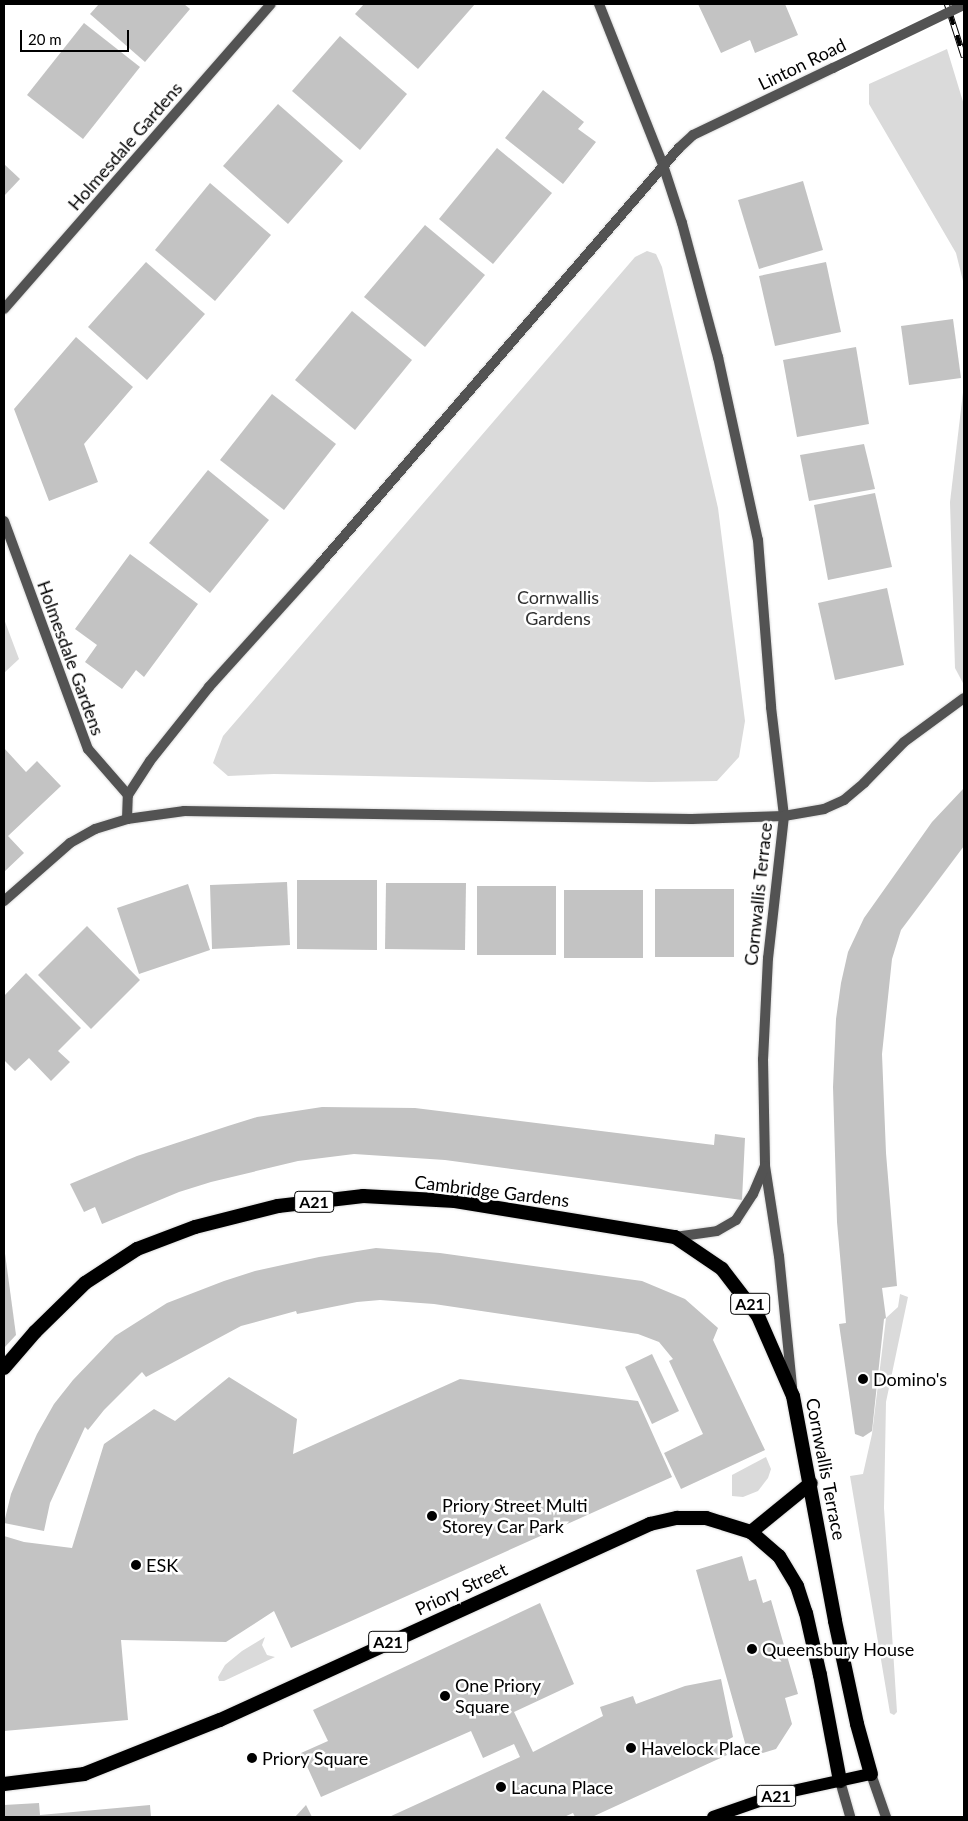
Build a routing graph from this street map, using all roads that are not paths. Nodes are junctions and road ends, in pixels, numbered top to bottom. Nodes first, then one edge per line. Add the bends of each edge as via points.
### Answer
1 (271, 4) edge
2 (599, 4) edge
3 (964, 5) edge
4 (663, 165) junction
5 (4, 309) edge
6 (4, 521) edge
7 (964, 698) edge
8 (128, 795) junction
9 (784, 816) junction
10 (127, 819) junction
11 (4, 901) edge
12 (765, 1166) junction
13 (675, 1237) junction
14 (4, 1368) edge
15 (793, 1396) junction
16 (811, 1483) junction
17 (751, 1532) junction
18 (871, 1774) junction
19 (840, 1781) junction
20 (4, 1784) edge
21 (713, 1817) edge
22 (850, 1817) edge
23 (886, 1817) edge

1 - 5 street, Holmesdale Gardens
2 - 4 street
3 - 4 street, Linton Road, bridge via 693,135
4 - 8 street via 320,564 209,687 150,761
4 - 9 street via 682,222 718,357 758,540 771,707
6 - 8 street, Holmesdale Gardens via 88,749
7 - 9 street, Cornwallis Terrace via 904,742 844,800 824,809
8 - 10 street
9 - 10 street via 692,819 184,811
9 - 12 street, Cornwallis Terrace via 768,958 763,1059
10 - 11 street via 95,829 70,843
12 - 13 street, Cornwallis Terrace via 753,1194 736,1220 717,1231
12 - 15 street, Cornwallis Terrace via 784,1296
13 - 14 highway, Cambridge Gardens / A21 via 455,1201 363,1196 278,1206 195,1227 137,1249 85,1283 34,1332
13 - 15 highway, Cambridge Gardens / A21 via 722,1269 758,1316
15 - 16 highway, Cornwallis Terrace / A21
16 - 17 highway
16 - 18 highway, Cornwallis Terrace / A21 via 835,1621
17 - 19 highway, A21 via 779,1556 797,1586 816,1657
17 - 20 highway, Priory Street / A21 via 706,1518 677,1518 650,1524 152,1749 84,1774
18 - 19 main road, A21
18 - 23 street
19 - 21 main road, A21 via 779,1794
19 - 22 street

